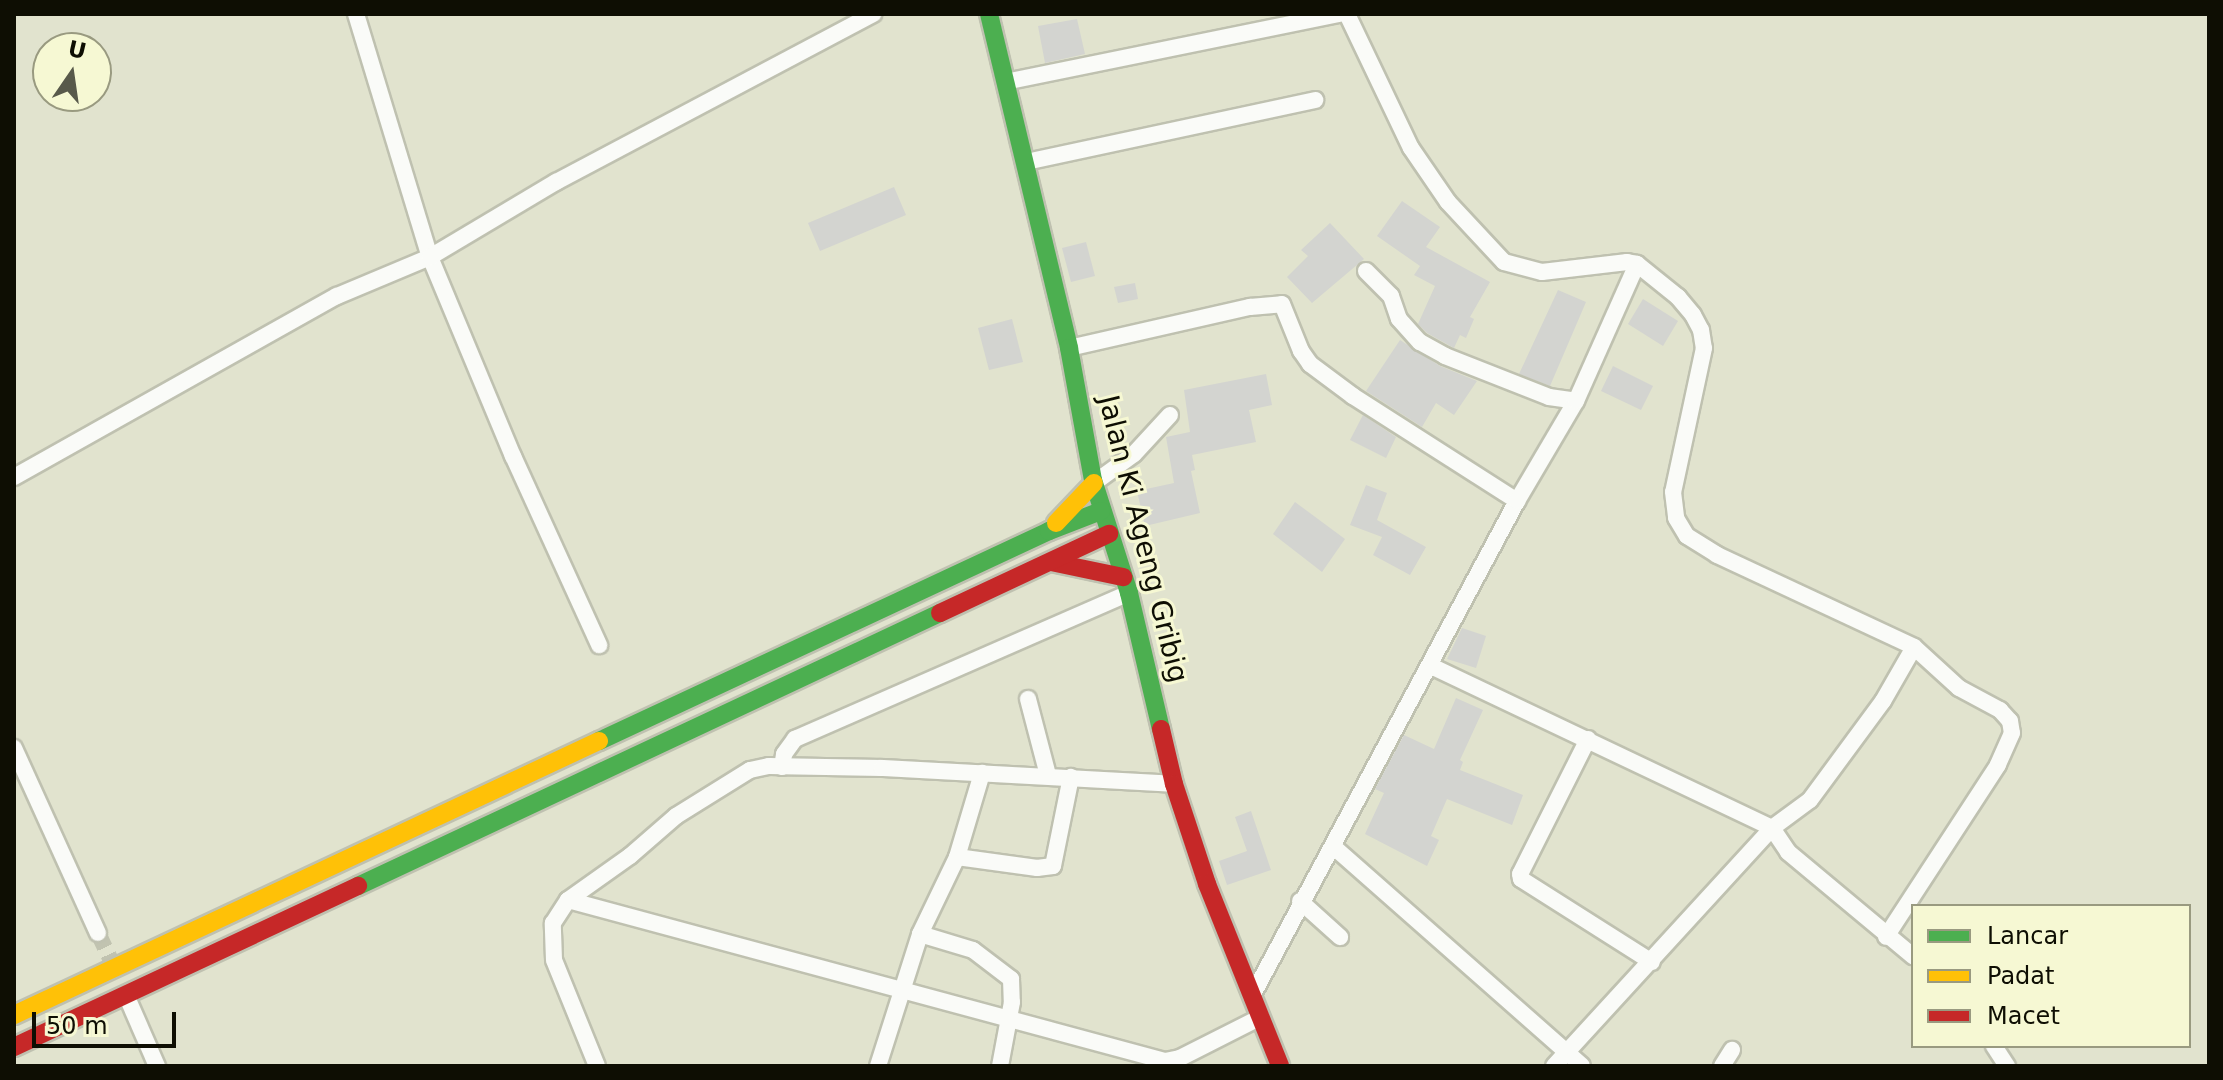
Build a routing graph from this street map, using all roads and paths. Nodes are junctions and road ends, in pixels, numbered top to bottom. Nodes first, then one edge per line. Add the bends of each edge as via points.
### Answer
1 (356, 14) edge
2 (873, 14) edge
3 (989, 14) edge
4 (1339, 14) edge
5 (1347, 14) edge
6 (1005, 82) junction
7 (1315, 100) dead end
8 (1026, 162) junction
9 (430, 257) junction
10 (1637, 264) junction
11 (1366, 271) dead end
12 (1069, 348) junction
13 (1576, 401) junction
14 (1170, 415) dead end
15 (14, 477) edge
16 (1094, 483) junction
17 (1517, 501) junction
18 (1101, 511) junction
19 (1049, 531) junction
20 (1109, 534) junction
21 (1051, 562) junction
22 (1126, 585) junction
23 (599, 645) dead end
24 (1914, 647) junction
25 (1431, 666) junction
26 (1028, 699) dead end
27 (1588, 739) junction
28 (14, 748) edge
29 (782, 767) junction
30 (982, 773) junction
31 (1048, 775) junction
32 (1071, 777) junction
33 (1174, 784) junction
34 (1772, 828) junction
35 (1335, 848) junction
36 (957, 857) junction
37 (568, 900) junction
38 (1300, 901) junction
39 (98, 933) tunnel mouth
40 (920, 934) junction
41 (1340, 937) dead end
42 (1886, 937) junction
43 (1911, 955) edge
44 (1652, 962) junction
45 (902, 990) junction
46 (1252, 996) junction
47 (130, 1004) dead end
48 (14, 1015) edge
49 (1261, 1017) junction
50 (1008, 1019) junction
51 (14, 1047) edge
52 (1995, 1048) edge
53 (1732, 1050) dead end
54 (1567, 1052) junction
55 (157, 1066) edge
56 (597, 1066) edge
57 (878, 1066) edge
58 (1000, 1066) edge
59 (1280, 1066) edge
60 (1554, 1066) edge
61 (1582, 1066) edge
62 (1722, 1066) edge
63 (2007, 1066) edge

1 - 9 street
2 - 9 street via 556,182
3 - 6 main road, Jalan Ki Ageng Gribig
4 - 6 street
5 - 10 street via 1411,148 1448,202 1504,262 1542,272
6 - 8 main road, Jalan Ki Ageng Gribig
7 - 8 street
8 - 12 main road, Jalan Ki Ageng Gribig
9 - 15 street via 337,296
9 - 23 street
10 - 13 street
10 - 24 street via 1678,297 1703,338 1673,492 1680,527 1717,555
11 - 13 street via 1391,296 1399,319 1420,342 1549,397
12 - 16 main road, Jalan Ki Ageng Gribig
12 - 17 street via 1282,304 1310,364
13 - 17 street
14 - 16 street via 1134,454
16 - 18 main road, Jalan Ki Ageng Gribig
16 - 19 main road
17 - 25 street
18 - 19 main road
18 - 20 main road, Jalan Ki Ageng Gribig
19 - 48 main road
20 - 21 main road
20 - 22 main road, Jalan Ki Ageng Gribig
21 - 22 main road
21 - 51 main road
22 - 29 street via 795,739
22 - 33 main road, Jalan Ki Ageng Gribig
24 - 34 street via 1835,769 1810,800
24 - 42 street via 1959,688 2000,710 2012,733 1998,765
25 - 27 street
25 - 35 street
26 - 31 street
27 - 34 street
27 - 44 street via 1521,879
28 - 39 street
29 - 30 street
29 - 37 street via 750,770 676,816
30 - 31 street
30 - 36 street
31 - 32 street
32 - 33 street
32 - 36 street via 1053,866
33 - 46 main road, Jalan Ki Ageng Gribig
34 - 42 street via 1788,852
34 - 44 street
35 - 38 street
35 - 54 street
36 - 40 street
37 - 45 street
37 - 56 street via 553,923 554,960
38 - 41 street
38 - 46 street
40 - 45 street
40 - 50 street via 973,950 1011,979
42 - 43 street
44 - 54 street
45 - 50 street
45 - 57 street
46 - 49 main road, Jalan Ki Ageng Gribig
47 - 55 street
49 - 50 street via 1165,1061
49 - 59 main road, Jalan Ki Ageng Gribig
50 - 58 street
52 - 63 street
53 - 62 street
54 - 60 street
54 - 61 street

